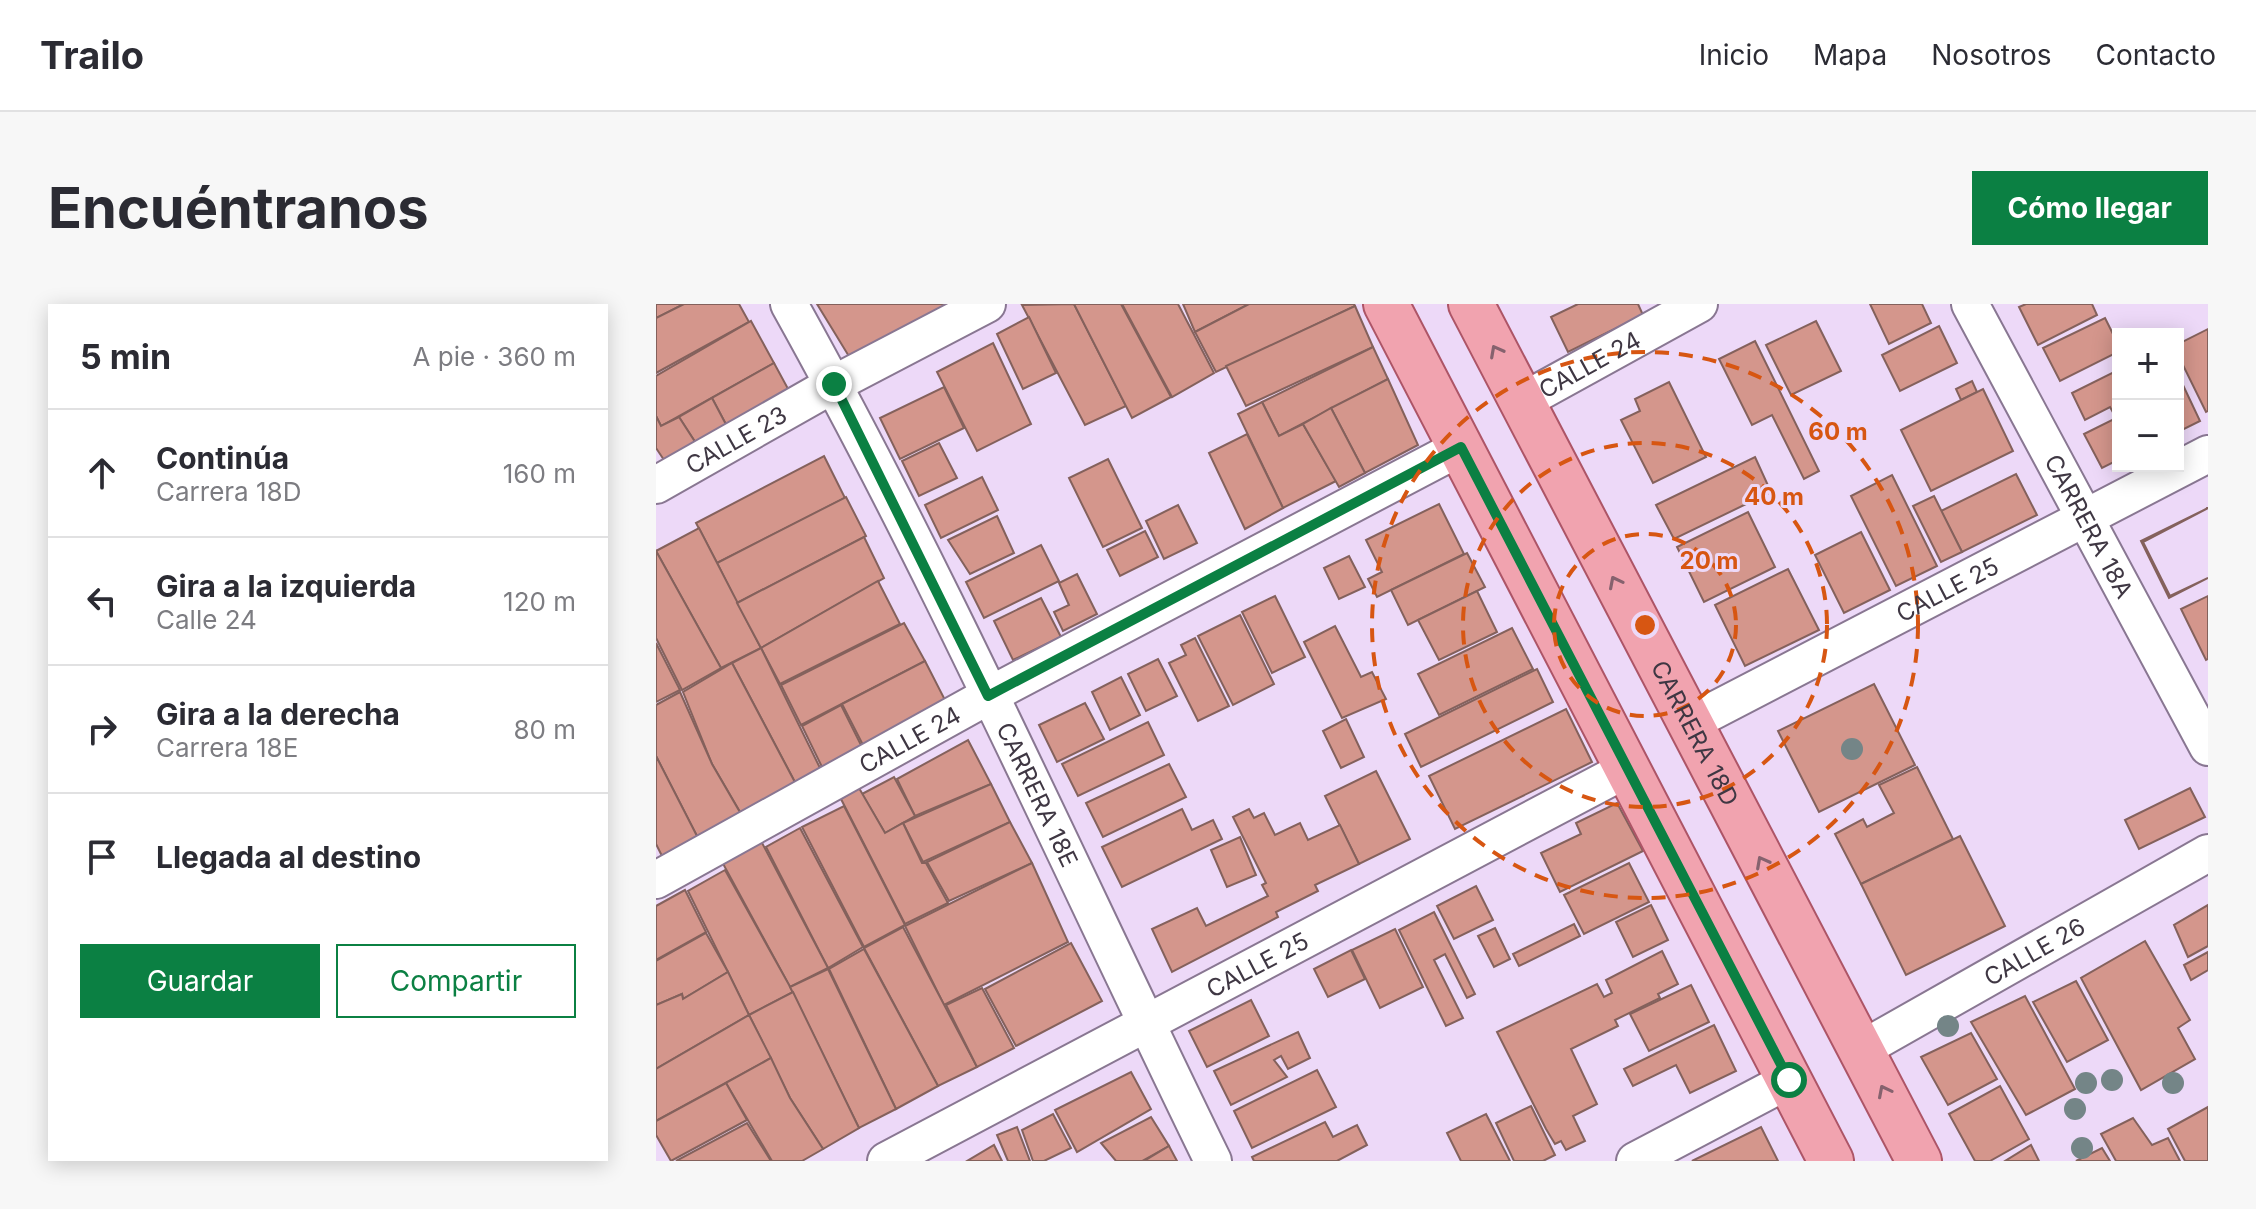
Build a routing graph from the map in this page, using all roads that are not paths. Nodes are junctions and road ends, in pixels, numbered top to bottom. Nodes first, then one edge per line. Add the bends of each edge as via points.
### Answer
1 (789, 304) edge
2 (987, 304) edge
3 (1386, 304) edge
4 (1471, 304) edge
5 (1699, 304) edge
6 (1970, 304) edge
7 (834, 384) junction
8 (1523, 401) junction
9 (1461, 447) junction
10 (2208, 454) edge
11 (656, 485) edge
12 (2086, 516) junction
13 (988, 696) junction
14 (1688, 724) junction
15 (2208, 747) edge
16 (1627, 769) junction
17 (2208, 853) edge
18 (656, 880) edge
19 (1145, 1022) junction
20 (1862, 1049) junction
21 (1789, 1080) junction
22 (886, 1161) edge
23 (1213, 1161) edge
24 (1635, 1161) edge
25 (1831, 1161) edge
26 (1919, 1161) edge

1 - 7 street, CARRERA 18E
2 - 7 street, CALLE 23
3 - 9 main road
8 -> 4 main road, CARRERA 18D
5 - 8 street, CALLE 24
6 - 12 street, CARRERA 18A
7 - 11 street, CALLE 23
7 - 13 street, CARRERA 18E
14 -> 8 main road, CARRERA 18D
9 - 13 street, CALLE 24
9 - 16 main road
10 - 12 street, CALLE 25
12 - 14 street, CALLE 25
12 - 15 street, CARRERA 18A
13 - 18 street, CALLE 24
13 - 19 street, CARRERA 18E
20 -> 14 main road, CARRERA 18D
16 - 19 street, CALLE 25
16 - 21 main road
17 - 20 street, CALLE 26
19 - 22 street, CALLE 25
19 - 23 street, CARRERA 18E
26 -> 20 main road, CARRERA 18D
21 - 24 street
21 - 25 main road

